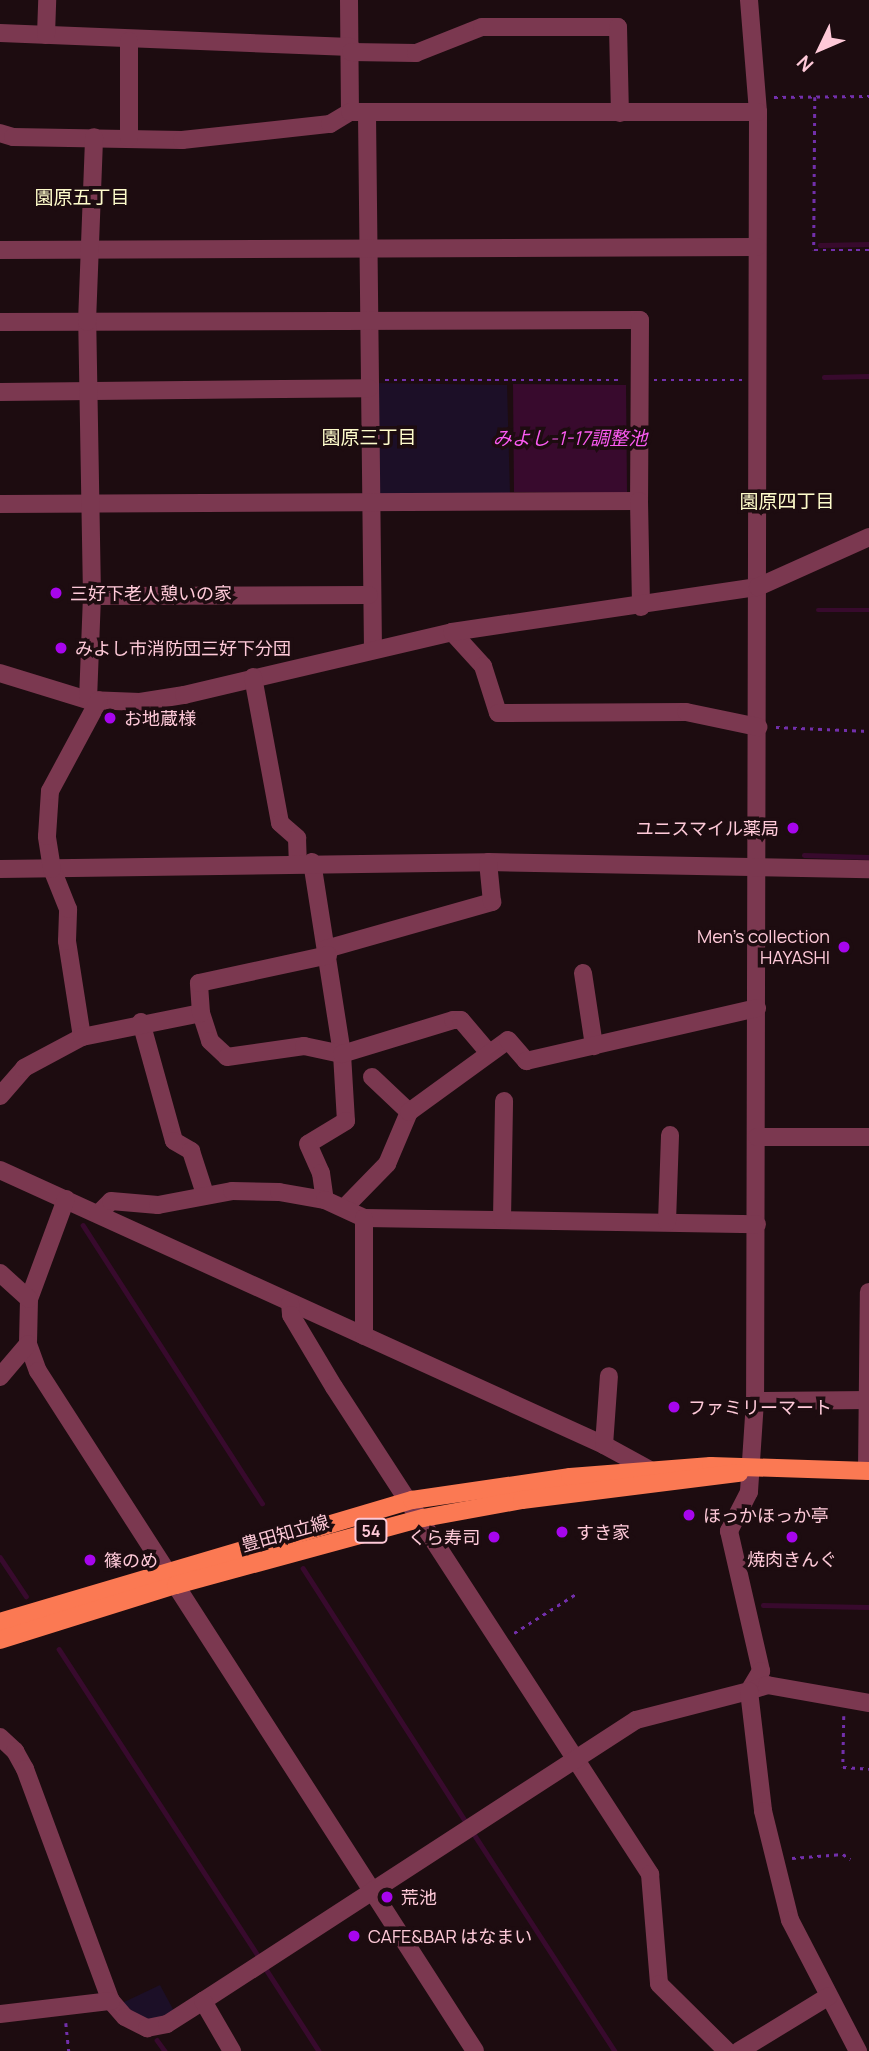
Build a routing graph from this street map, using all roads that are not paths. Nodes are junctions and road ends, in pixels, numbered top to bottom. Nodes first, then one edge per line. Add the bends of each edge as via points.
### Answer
1 (47, 0) edge
2 (349, 0) edge
3 (749, 0) edge
4 (0, 33) edge
5 (46, 35) junction
6 (129, 41) junction
7 (351, 50) junction
8 (758, 105) junction
9 (358, 113) junction
10 (620, 113) junction
11 (0, 133) edge
12 (94, 137) junction
13 (129, 138) junction
14 (757, 247) junction
15 (0, 250) edge
16 (91, 250) junction
17 (369, 251) junction
18 (87, 322) junction
19 (369, 322) junction
20 (0, 323) edge
21 (369, 388) junction
22 (88, 391) junction
23 (0, 392) edge
24 (639, 501) junction
25 (370, 502) junction
26 (90, 503) junction
27 (0, 504) edge
28 (869, 537) edge
29 (758, 587) junction
30 (369, 595) junction
31 (92, 596) junction
32 (641, 607) junction
33 (452, 632) junction
34 (373, 648) junction
35 (0, 673) edge
36 (253, 677) junction
37 (93, 700) junction
38 (758, 727) junction
39 (305, 862) junction
40 (488, 862) junction
41 (760, 865) junction
42 (0, 869) edge
43 (52, 869) junction
44 (869, 869) edge
45 (327, 952) junction
46 (583, 973) dead end
47 (757, 1008) junction
48 (201, 1013) junction
49 (141, 1022) junction
50 (82, 1037) junction
51 (594, 1046) junction
52 (489, 1053) junction
53 (342, 1054) junction
54 (372, 1077) dead end
55 (0, 1096) edge
56 (504, 1101) dead end
57 (409, 1112) junction
58 (670, 1135) dead end
59 (757, 1137) junction
60 (869, 1137) edge
61 (0, 1170) edge
62 (205, 1194) junction
63 (66, 1199) junction
64 (325, 1200) junction
65 (344, 1208) junction
66 (99, 1214) junction
67 (364, 1218) junction
68 (502, 1219) junction
69 (667, 1223) junction
70 (757, 1224) junction
71 (0, 1273) edge
72 (869, 1292) edge
73 (29, 1299) junction
74 (290, 1303) junction
75 (364, 1336) junction
76 (29, 1344) junction
77 (609, 1376) dead end
78 (0, 1377) edge
79 (868, 1400) edge
80 (755, 1401) junction
81 (604, 1445) junction
82 (650, 1470) junction
83 (752, 1470) junction
84 (868, 1471) edge
85 (412, 1500) junction
86 (423, 1518) junction
87 (172, 1578) junction
88 (0, 1622) edge
89 (0, 1640) edge
90 (749, 1691) junction
91 (869, 1703) edge
92 (0, 1737) edge
93 (576, 1759) junction
94 (371, 1892) junction
95 (829, 1996) junction
96 (111, 2001) junction
97 (203, 2001) junction
98 (0, 2014) edge
99 (232, 2051) edge
100 (475, 2051) edge
101 (727, 2051) edge
102 (739, 2051) edge
103 (858, 2051) edge

1 - 5 street
2 - 7 street
3 - 8 street
4 - 5 street
5 - 6 street
6 - 7 street
6 - 13 street
7 - 9 street
7 - 10 street via 416,53 482,27 618,27
8 - 10 street
8 - 14 street
9 - 10 street
9 - 13 street via 330,124 182,140
9 - 17 street
11 - 12 street
12 - 13 street
12 - 16 street
14 - 17 street
14 - 29 street
15 - 16 street
16 - 17 street
16 - 18 street
17 - 19 street
18 - 19 street
18 - 20 street
18 - 22 street
19 - 21 street
19 - 24 street via 640,320
21 - 22 street
21 - 25 street
22 - 23 street
22 - 26 street
24 - 25 street
24 - 32 street
25 - 26 street
25 - 30 street
26 - 27 street
26 - 31 street
28 - 29 street
29 - 32 street
29 - 38 street
30 - 31 street
30 - 34 street
31 - 37 street
32 - 33 street
33 - 34 street
33 - 38 street via 483,666 498,713 686,712
34 - 36 street
35 - 37 street
36 - 37 street via 140,702
36 - 39 street via 280,823 298,838
37 - 43 street via 50,791 47,836
38 - 41 street
39 - 40 street
39 - 43 street
39 - 45 street
40 - 41 street
40 - 45 street via 492,902
41 - 44 street
41 - 47 street
42 - 43 street
43 - 50 street via 68,909 67,942
45 - 48 street via 199,983
45 - 53 street
46 - 51 street
47 - 51 street
47 - 59 street
48 - 49 street
48 - 53 street via 210,1041 227,1057 304,1046
49 - 50 street
49 - 62 street via 174,1141 191,1151
50 - 55 street via 24,1069
51 - 52 street via 526,1061 508,1040
52 - 53 street via 461,1020 453,1020
52 - 57 street
53 - 64 street via 346,1121 308,1144 321,1173
54 - 57 street
56 - 68 street
57 - 65 street via 387,1164
58 - 69 street
59 - 60 street
59 - 70 street
61 - 63 street
62 - 64 street via 279,1192
62 - 66 street via 159,1205 111,1201
63 - 66 street
63 - 73 street
64 - 65 street
65 - 67 street
66 - 74 street
67 - 68 street
67 - 75 street
68 - 69 street
69 - 70 street
70 - 80 street
71 - 73 street
72 - 79 street
73 - 76 street
74 - 75 street
74 - 85 street via 292,1315 334,1387
75 - 81 street
76 - 78 street
76 - 87 street via 55,1402
77 - 81 street
79 - 80 street
79 - 84 street
80 - 83 street
81 - 82 street
82 - 83 main road, 豊田知立線 / 54 via 710,1466
82 - 85 main road, 豊田知立線 / 54
83 - 84 main road, 豊田知立線 / 54
83 - 86 main road, 豊田知立線 / 54 via 713,1479 522,1500
83 - 90 street via 749,1492 729,1531 761,1671
85 - 86 street
85 - 87 main road, 豊田知立線 / 54
86 - 87 main road, 豊田知立線 / 54
86 - 93 street
87 - 88 main road, 豊田知立線 / 54
87 - 89 main road, 豊田知立線 / 54
87 - 94 street
90 - 91 street via 767,1685
90 - 93 street via 636,1720
90 - 95 street via 773,1859 790,1920
92 - 96 street via 25,1769
93 - 94 street
93 - 101 street via 650,1874 659,1984
94 - 97 street
94 - 100 street
95 - 102 street
95 - 103 street
96 - 97 street via 125,2017 147,2028 167,2024
96 - 98 street
97 - 99 street

